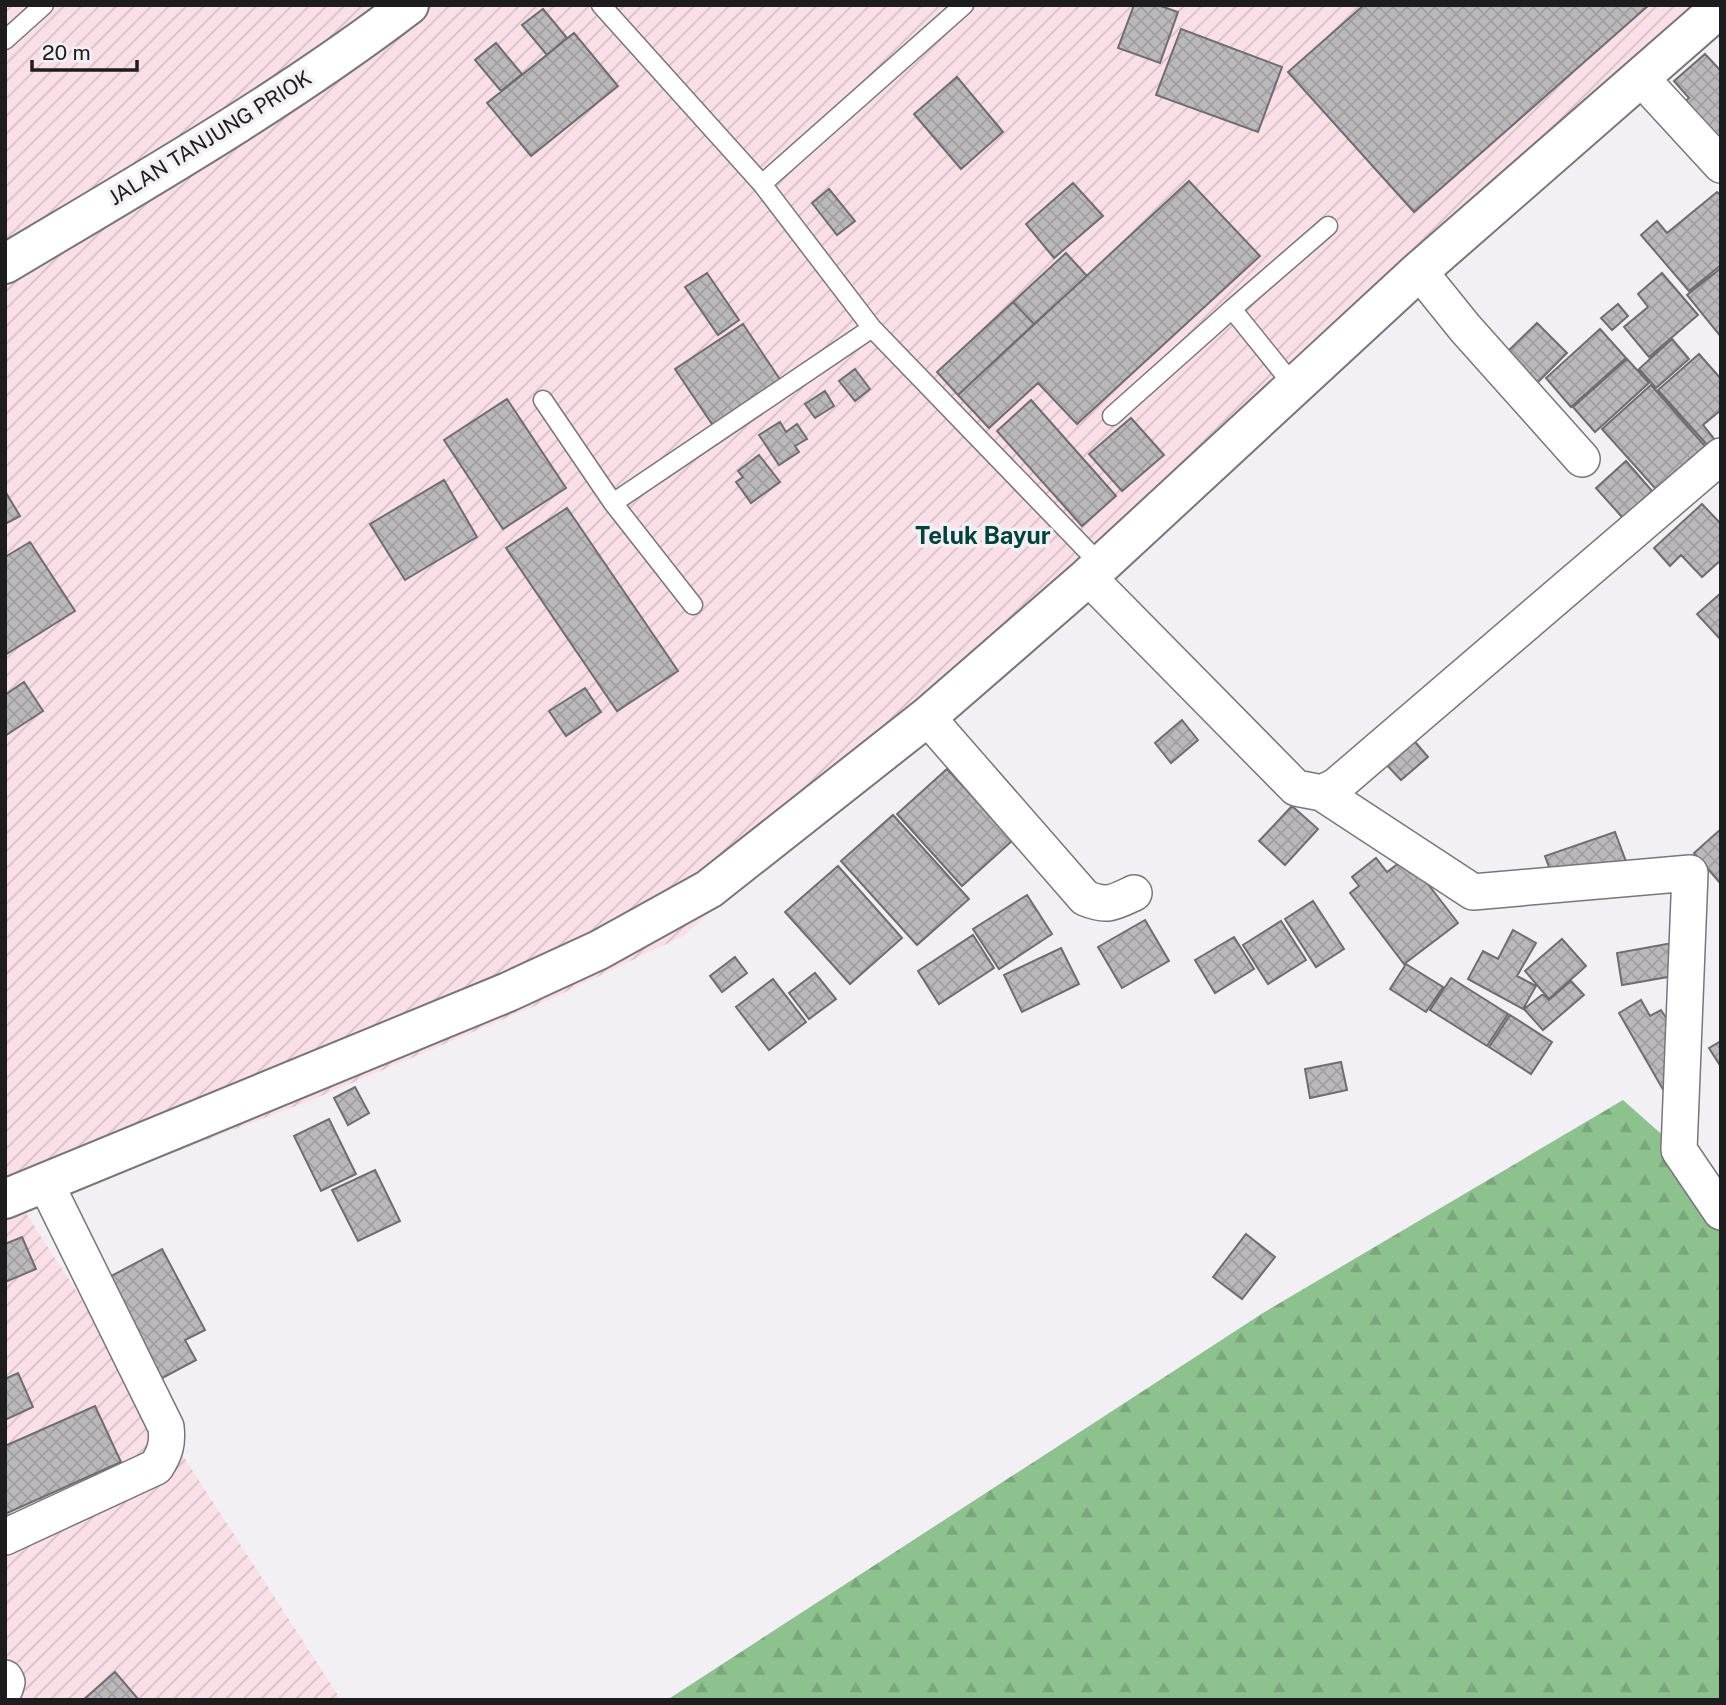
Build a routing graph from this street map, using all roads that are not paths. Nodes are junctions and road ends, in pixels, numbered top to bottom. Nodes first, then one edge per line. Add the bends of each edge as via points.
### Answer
1 (44, 5) edge
2 (409, 5) edge
3 (601, 5) edge
4 (964, 5) edge
5 (1721, 7) edge
6 (5, 40) edge
7 (1640, 77) junction
8 (1721, 164) edge
9 (762, 184) junction
10 (1328, 226) dead end
11 (5, 264) edge
12 (1419, 271) junction
13 (1232, 309) junction
14 (872, 328) junction
15 (1294, 386) junction
16 (543, 400) dead end
17 (1112, 416) dead end
18 (1721, 456) edge
19 (1582, 458) dead end
20 (613, 503) junction
21 (1094, 571) junction
22 (694, 605) dead end
23 (927, 717) junction
24 (1322, 793) junction
25 (1134, 893) dead end
26 (45, 1182) junction
27 (5, 1199) edge
28 (1721, 1212) edge
29 (5, 1537) edge
30 (5, 1678) edge
31 (5, 1689) edge

1 - 6 lane
2 - 11 street, JALAN TANJUNG PRIOK via 192,152
3 - 9 lane
4 - 9 lane
5 - 7 street
7 - 8 street
7 - 12 street
9 - 14 lane
10 - 13 lane
12 - 15 street
12 - 19 street
13 - 15 lane
13 - 17 lane
14 - 20 lane
14 - 21 lane
15 - 21 street
16 - 20 lane
18 - 24 street via 1336,786
20 - 22 lane
21 - 23 street
21 - 24 street via 1296,788
23 - 25 street via 1085,898 1101,904
23 - 26 street via 709,889 599,950 508,992
24 - 28 street via 1473,892 1690,873 1679,1150
26 - 27 street
26 - 29 street via 166,1427 168,1442 156,1467
30 - 31 street

